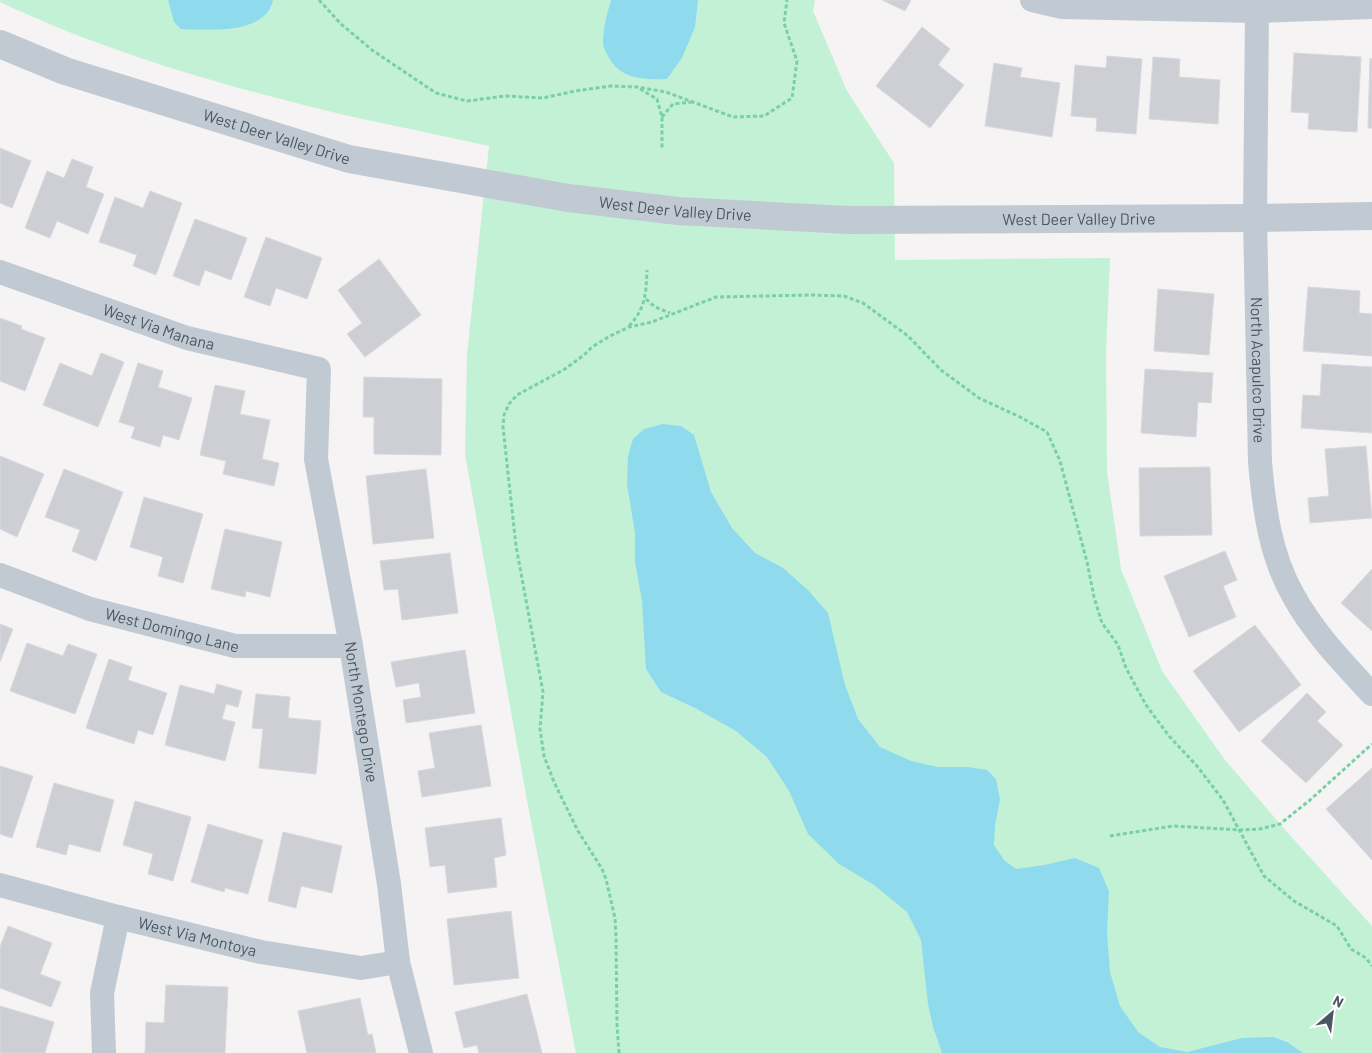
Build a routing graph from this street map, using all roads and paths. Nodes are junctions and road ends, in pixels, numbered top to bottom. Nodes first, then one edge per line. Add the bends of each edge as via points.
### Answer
1 (319, 0) edge
2 (787, 0) edge
3 (1032, 0) edge
4 (1372, 7) edge
5 (1257, 11) junction
6 (0, 44) edge
7 (637, 87) junction
8 (696, 102) junction
9 (662, 117) junction
10 (662, 148) dead end
11 (1372, 216) edge
12 (1255, 218) junction
13 (648, 270) dead end
14 (0, 272) edge
15 (646, 298) junction
16 (670, 314) junction
17 (629, 326) junction
18 (319, 369) joint
19 (0, 575) edge
20 (351, 646) junction
21 (1372, 694) edge
22 (1372, 744) edge
23 (1239, 830) junction
24 (1110, 836) dead end
25 (0, 885) edge
26 (118, 918) junction
27 (398, 962) junction
28 (1372, 966) edge
29 (104, 1053) edge
30 (421, 1053) edge
31 (619, 1053) edge

1 - 7 path via 372,50 436,93 467,101 505,96 543,98 611,86
2 - 8 path via 784,22 797,61 792,98 764,116 733,117
3 - 5 street via 1062,7
4 - 5 street
5 - 12 street, North Acapulco Drive
6 - 12 street, West Deer Valley Drive via 65,71 349,159 568,198 678,211 849,220
7 - 8 path
7 - 9 path via 657,99
8 - 9 path via 673,104
9 - 10 path
11 - 12 street, West Deer Valley Drive
12 - 21 street, North Acapulco Drive via 1260,462 1270,534 1292,595 1311,624
13 - 15 path
14 - 18 street, West Via Manana via 187,338
15 - 16 path
15 - 17 path via 639,315
16 - 17 path via 652,322
16 - 23 path via 716,297 844,296 863,303 908,336 941,370 979,398 1047,432 1060,461 1102,623 1118,645 1146,705 1218,793
17 - 31 path via 592,347 565,369 517,395 504,415 503,427 516,546 543,692 540,730 544,756 578,831 602,869 615,918
18 - 20 street, North Montego Drive via 316,459
19 - 20 street, West Domingo Lane via 90,609 235,646
20 - 27 street, North Montego Drive via 390,884
22 - 23 path via 1280,824
23 - 24 path via 1173,826
23 - 28 path via 1264,876 1294,901 1337,926 1351,948
25 - 26 street, West Via Montoya
26 - 27 street, West Via Montoya via 270,954 361,968
26 - 29 street via 102,993
27 - 30 street, North Montego Drive

